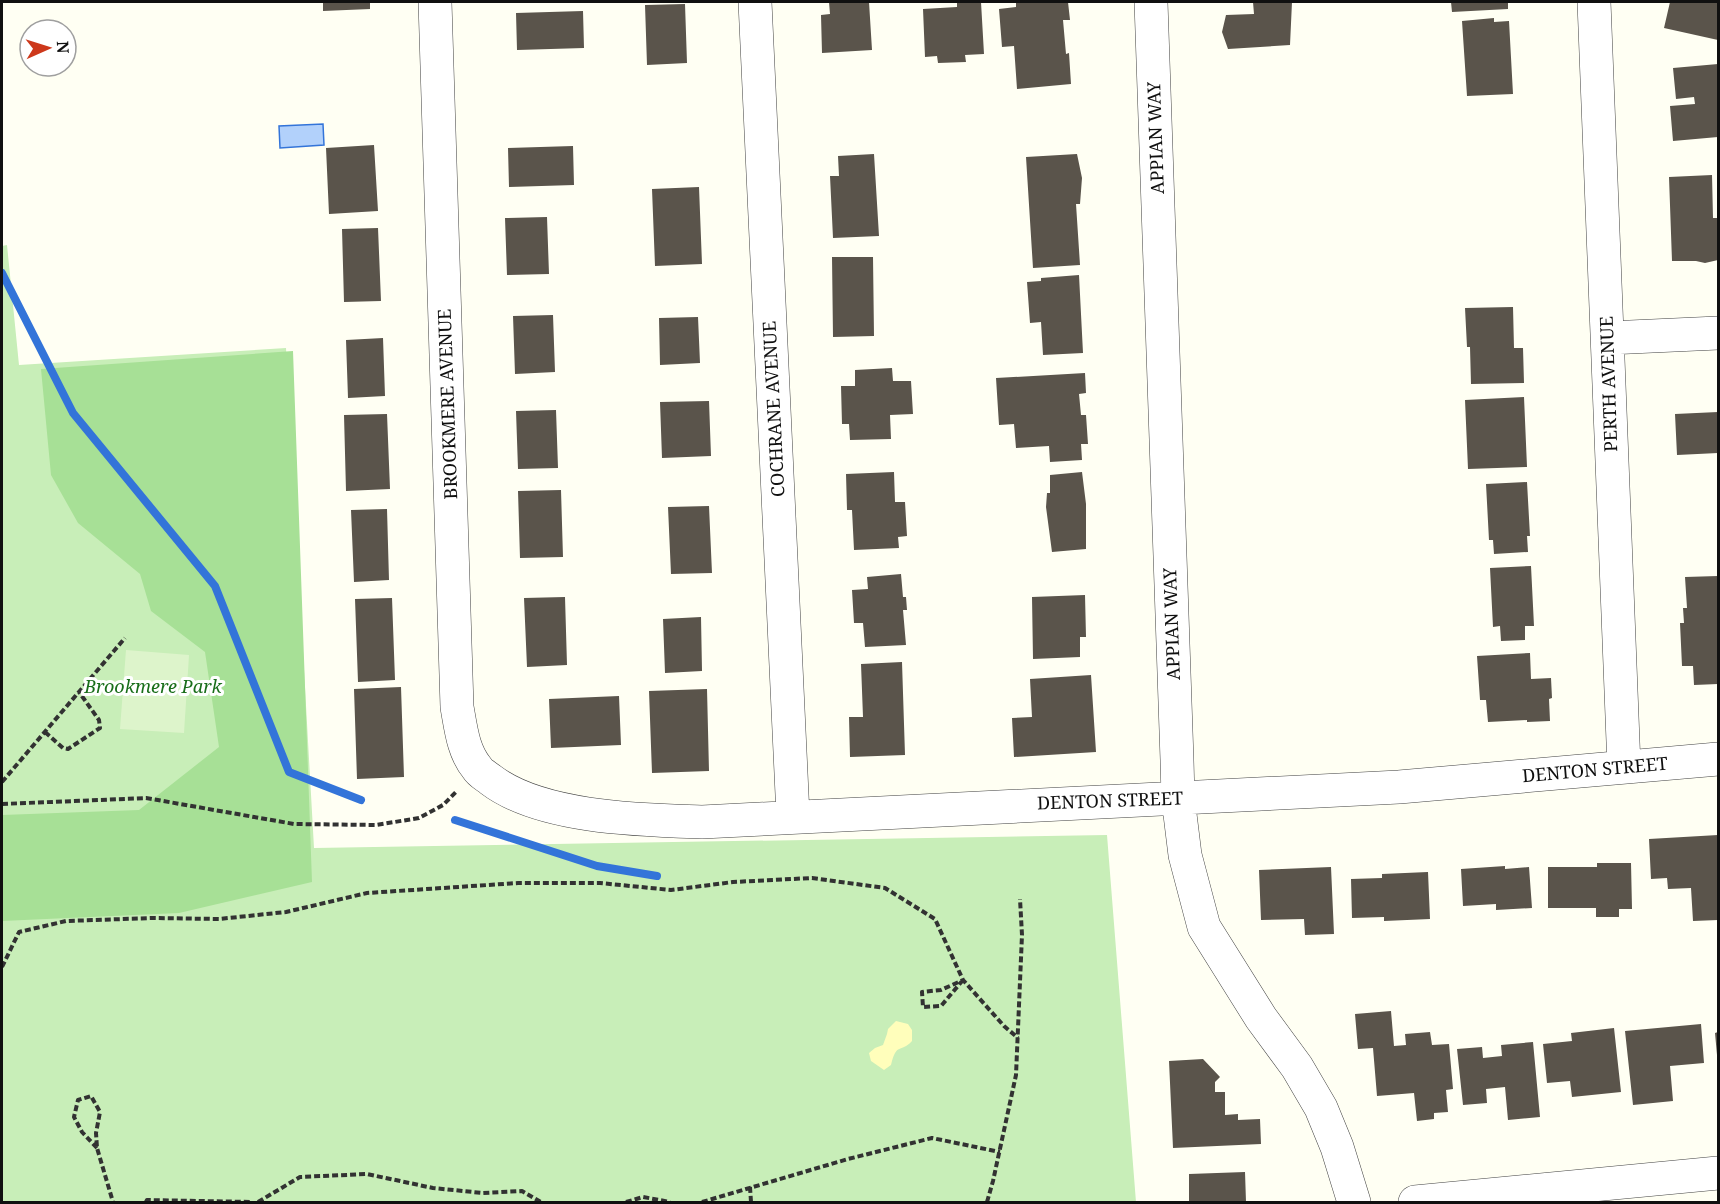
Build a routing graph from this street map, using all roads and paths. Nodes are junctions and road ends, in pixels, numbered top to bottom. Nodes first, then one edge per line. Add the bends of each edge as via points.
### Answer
1 (435, 2) edge
2 (755, 2) edge
3 (1151, 2) edge
4 (1594, 2) edge
5 (1719, 333) edge
6 (1608, 338) junction
7 (125, 638) dead end
8 (79, 692) junction
9 (45, 732) junction
10 (1719, 759) edge
11 (1624, 767) junction
12 (2, 782) edge
13 (459, 789) dead end
14 (504, 790) joint
15 (1178, 798) junction
16 (2, 804) edge
17 (793, 816) junction
18 (1020, 899) dead end
19 (2, 967) edge
20 (963, 980) junction
21 (1018, 1038) junction
22 (98, 1148) junction
23 (1000, 1152) junction
24 (1719, 1173) edge
25 (750, 1187) junction
26 (112, 1203) edge
27 (146, 1203) edge
28 (252, 1203) edge
29 (258, 1203) edge
30 (541, 1203) edge
31 (626, 1203) edge
32 (670, 1203) edge
33 (702, 1203) edge
34 (751, 1203) edge
35 (987, 1203) edge
36 (1354, 1203) edge
37 (1415, 1203) edge

1 - 14 street, BROOKMERE AVENUE via 457,707 465,747 473,762
2 - 17 street, COCHRANE AVENUE
3 - 15 street, APPIAN WAY
4 - 6 street, PERTH AVENUE
5 - 6 street
6 - 11 street, PERTH AVENUE
7 - 8 path
8 - 9 path
8 - 9 path via 99,720 100,728 68,749
9 - 12 path
10 - 11 street, DENTON STREET
11 - 15 street, DENTON STREET via 1399,787
13 - 16 path via 443,805 419,818 376,825 294,824 146,798
14 - 17 street, DENTON STREET via 548,805 608,816 702,822
15 - 17 street, DENTON STREET
15 - 36 street, APPIAN WAY via 1185,855 1204,927 1321,1108
18 - 21 path
19 - 20 path via 19,932 66,921 219,919 286,912 367,893 518,883 600,883 671,890 812,878 885,888 935,919
20 - 20 path via 941,1006 923,1007 922,992 941,990
20 - 21 path
21 - 23 path via 1016,1075
22 - 22 path via 100,1112 91,1096 78,1100 74,1117
22 - 26 path
23 - 25 path via 932,1138
23 - 35 path
24 - 37 street
25 - 33 path
25 - 34 path
27 - 28 path
29 - 30 path via 300,1177 367,1174 433,1188 483,1193 522,1191
31 - 32 path via 643,1197

